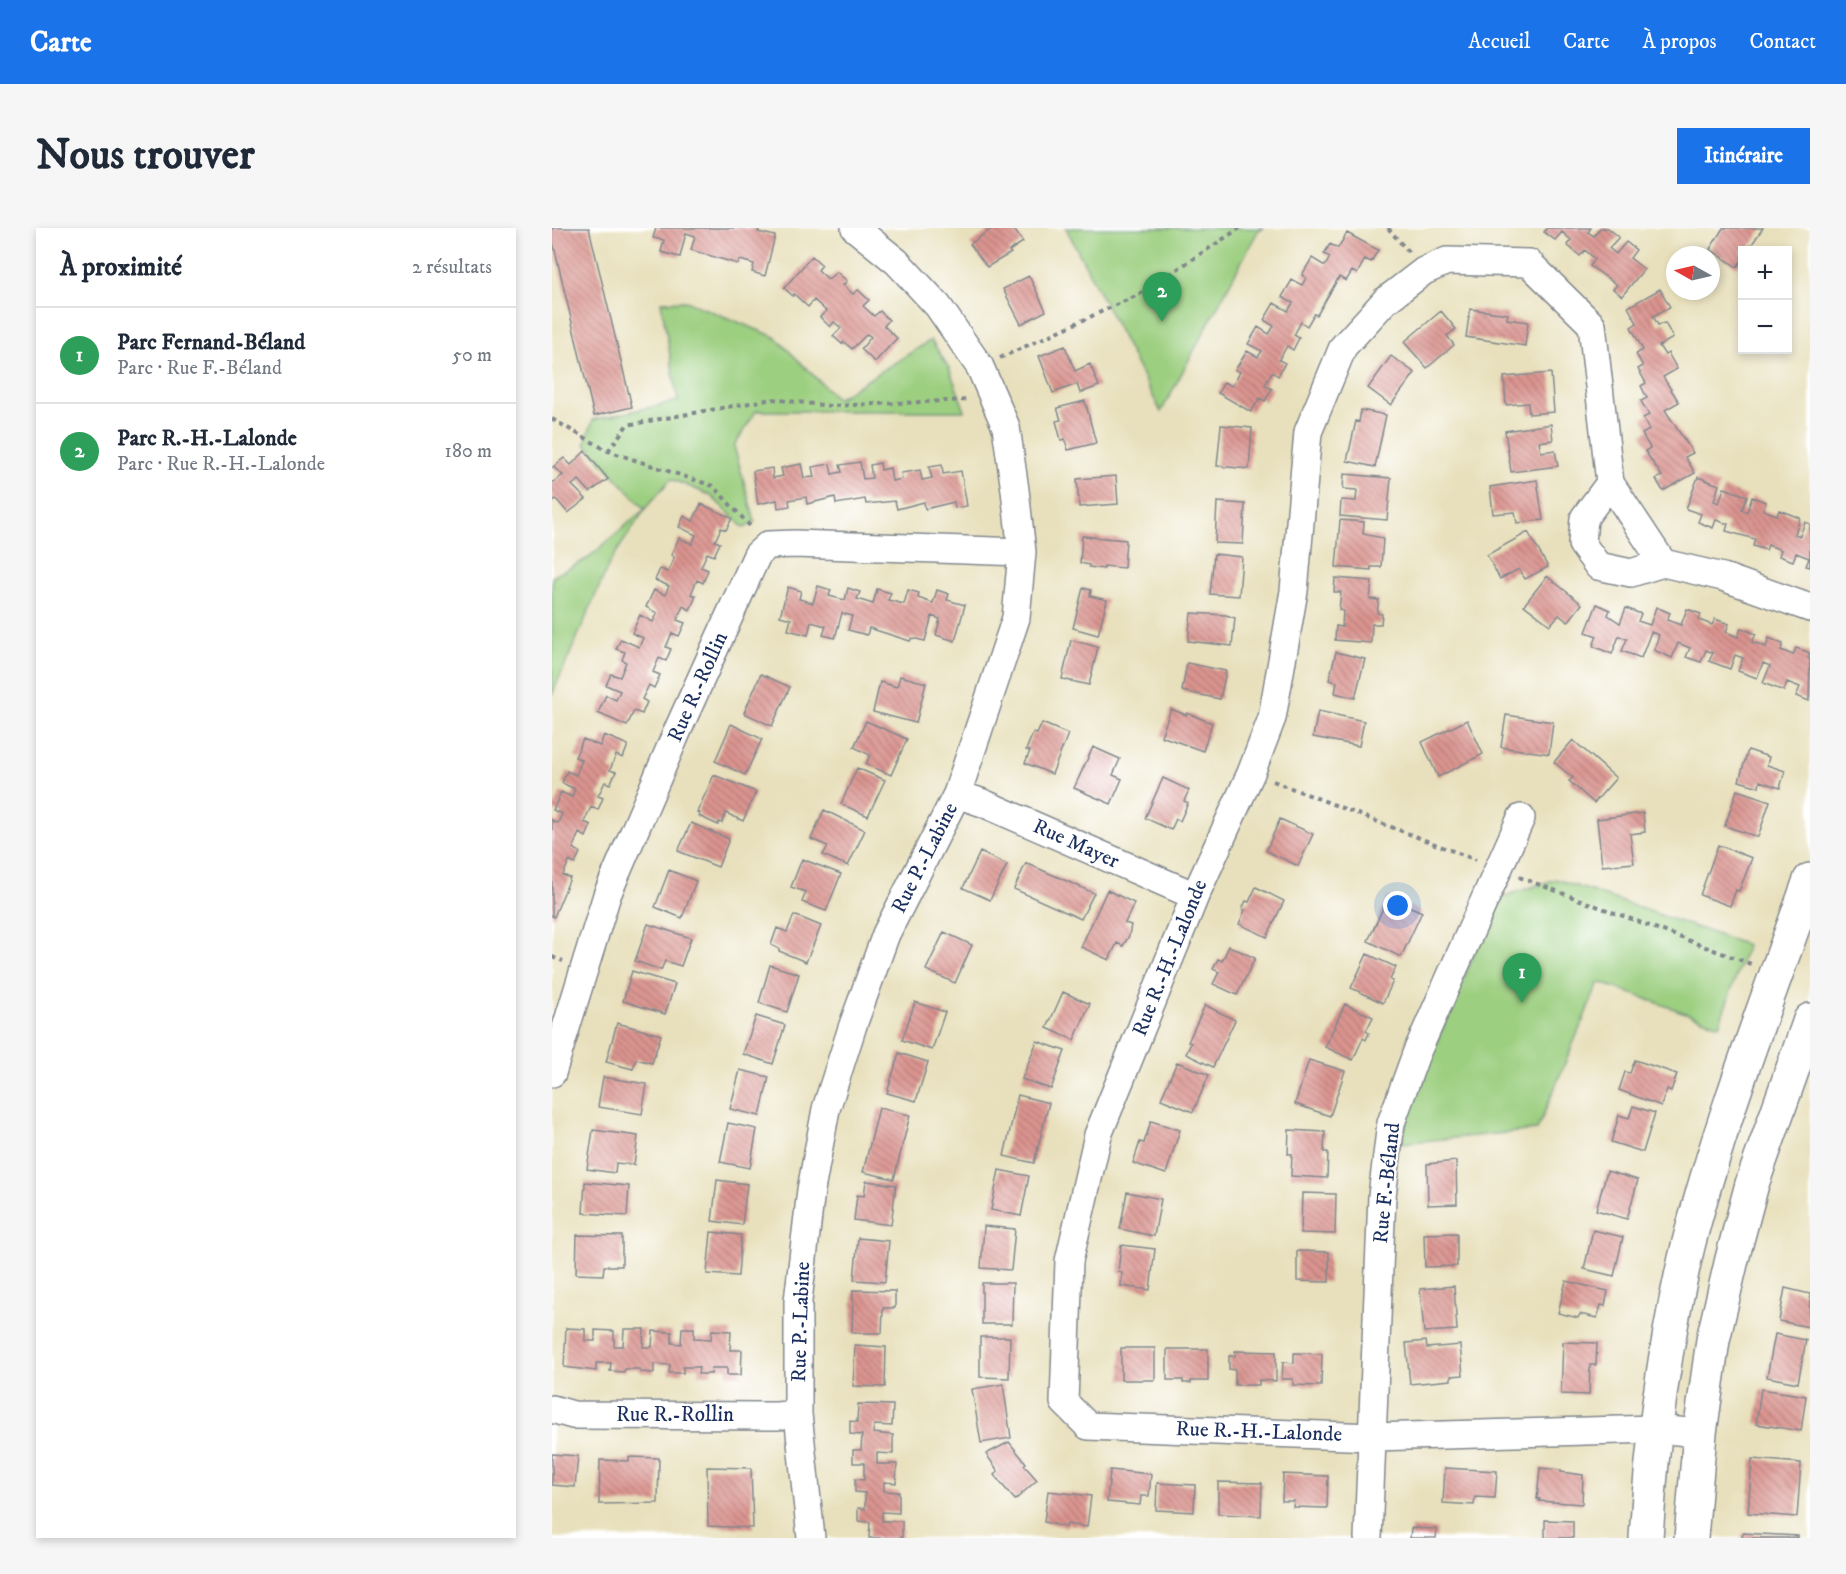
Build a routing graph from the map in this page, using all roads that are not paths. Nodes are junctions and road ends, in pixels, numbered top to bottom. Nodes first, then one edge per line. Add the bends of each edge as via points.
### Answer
1 (855, 228) edge
2 (1610, 483) junction
3 (1022, 552) junction
4 (1663, 563) junction
5 (1810, 608) edge
6 (957, 794) junction
7 (1521, 818) dead end
8 (1810, 880) edge
9 (1195, 896) junction
10 (1810, 1020) edge
11 (552, 1073) edge
12 (552, 1409) edge
13 (798, 1414) junction
14 (1655, 1429) junction
15 (1700, 1432) junction
16 (1373, 1437) junction
17 (811, 1538) edge
18 (1368, 1538) edge
19 (1646, 1538) edge
20 (1691, 1538) edge

1 - 3 street, Rue P.-Labine via 897,262 938,306 980,367 1006,427
2 - 4 street, Rue R.-H.-Lalonde
2 - 4 street via 1584,518 1581,544 1598,567 1631,573
2 - 9 street, Rue R.-H.-Lalonde via 1592,325 1529,263 1447,261 1424,271 1385,302 1342,347 1308,432 1294,591 1272,718
3 - 6 street, Rue P.-Labine via 1016,618
3 - 11 street, Rue R.-Rollin via 795,544 768,545 757,555 607,895
4 - 5 street via 1723,576
6 - 9 street, Rue Mayer
6 - 13 street, Rue P.-Labine via 886,934 826,1109 811,1190 798,1301
7 - 16 street, Rue F.-Béland via 1416,1054 1391,1123 1382,1196
8 - 14 main road via 1753,1038 1688,1247
9 - 16 street, Rue R.-H.-Lalonde via 1098,1135 1069,1261 1064,1402 1088,1426
10 - 15 main road via 1752,1184 1713,1340
12 - 13 street, Rue R.-Rollin via 573,1415
13 - 17 street, Rue P.-Labine
14 - 15 street, Rue R.-H.-Lalonde
14 - 16 street, Rue R.-H.-Lalonde
14 - 19 main road
15 - 20 main road
16 - 18 street, Rue F.-Béland

